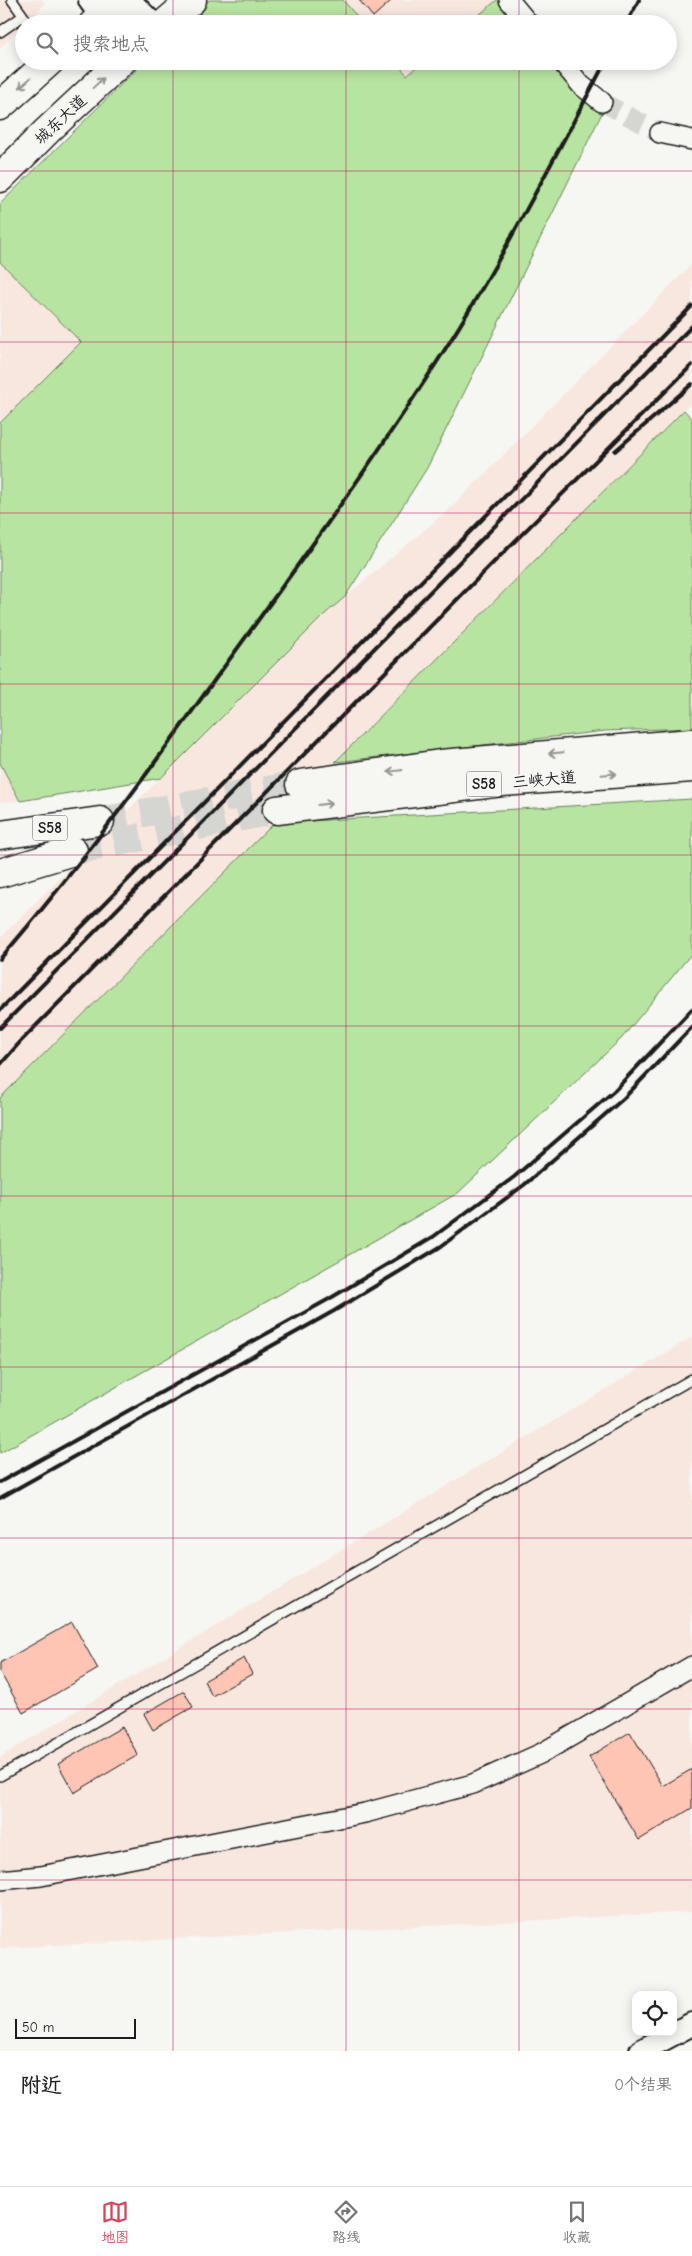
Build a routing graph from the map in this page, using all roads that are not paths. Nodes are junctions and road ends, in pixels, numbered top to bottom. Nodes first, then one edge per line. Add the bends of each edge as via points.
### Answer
1 (12, 0) edge
2 (126, 0) edge
3 (192, 0) edge
4 (509, 0) edge
5 (22, 15) edge
6 (141, 15) edge
7 (174, 15) edge
8 (522, 15) edge
9 (15, 22) edge
10 (0, 32) edge
11 (40, 70) edge
12 (112, 70) edge
13 (568, 70) edge
14 (602, 102) tunnel mouth
15 (0, 106) edge
16 (660, 133) tunnel mouth
17 (692, 140) edge
18 (0, 178) edge
19 (692, 743) edge
20 (692, 768) edge
21 (300, 784) tunnel mouth
22 (277, 810) tunnel mouth
23 (100, 821) tunnel mouth
24 (0, 835) edge
25 (0, 859) edge
26 (0, 873) edge
27 (692, 1378) edge
28 (692, 1666) edge
29 (0, 1776) edge
30 (0, 1880) edge
31 (692, 2024) edge
32 (641, 2051) edge

1 - 5 lane
2 - 6 main road
3 - 7 main road
4 - 8 street
9 - 10 lane
11 -> 15 main road
18 -> 12 main road, 城东大道
13 - 14 street via 581,86
16 - 17 street
19 -> 21 main road, 三峡大道 / S58 via 440,764
22 -> 20 main road, 三峡大道 / S58 via 502,782
23 - 24 main road, S58
25 - 26 main road, S58 via 73,851
27 - 29 lane
28 - 30 street via 542,1753 473,1784 365,1813 41,1876
31 - 32 street

